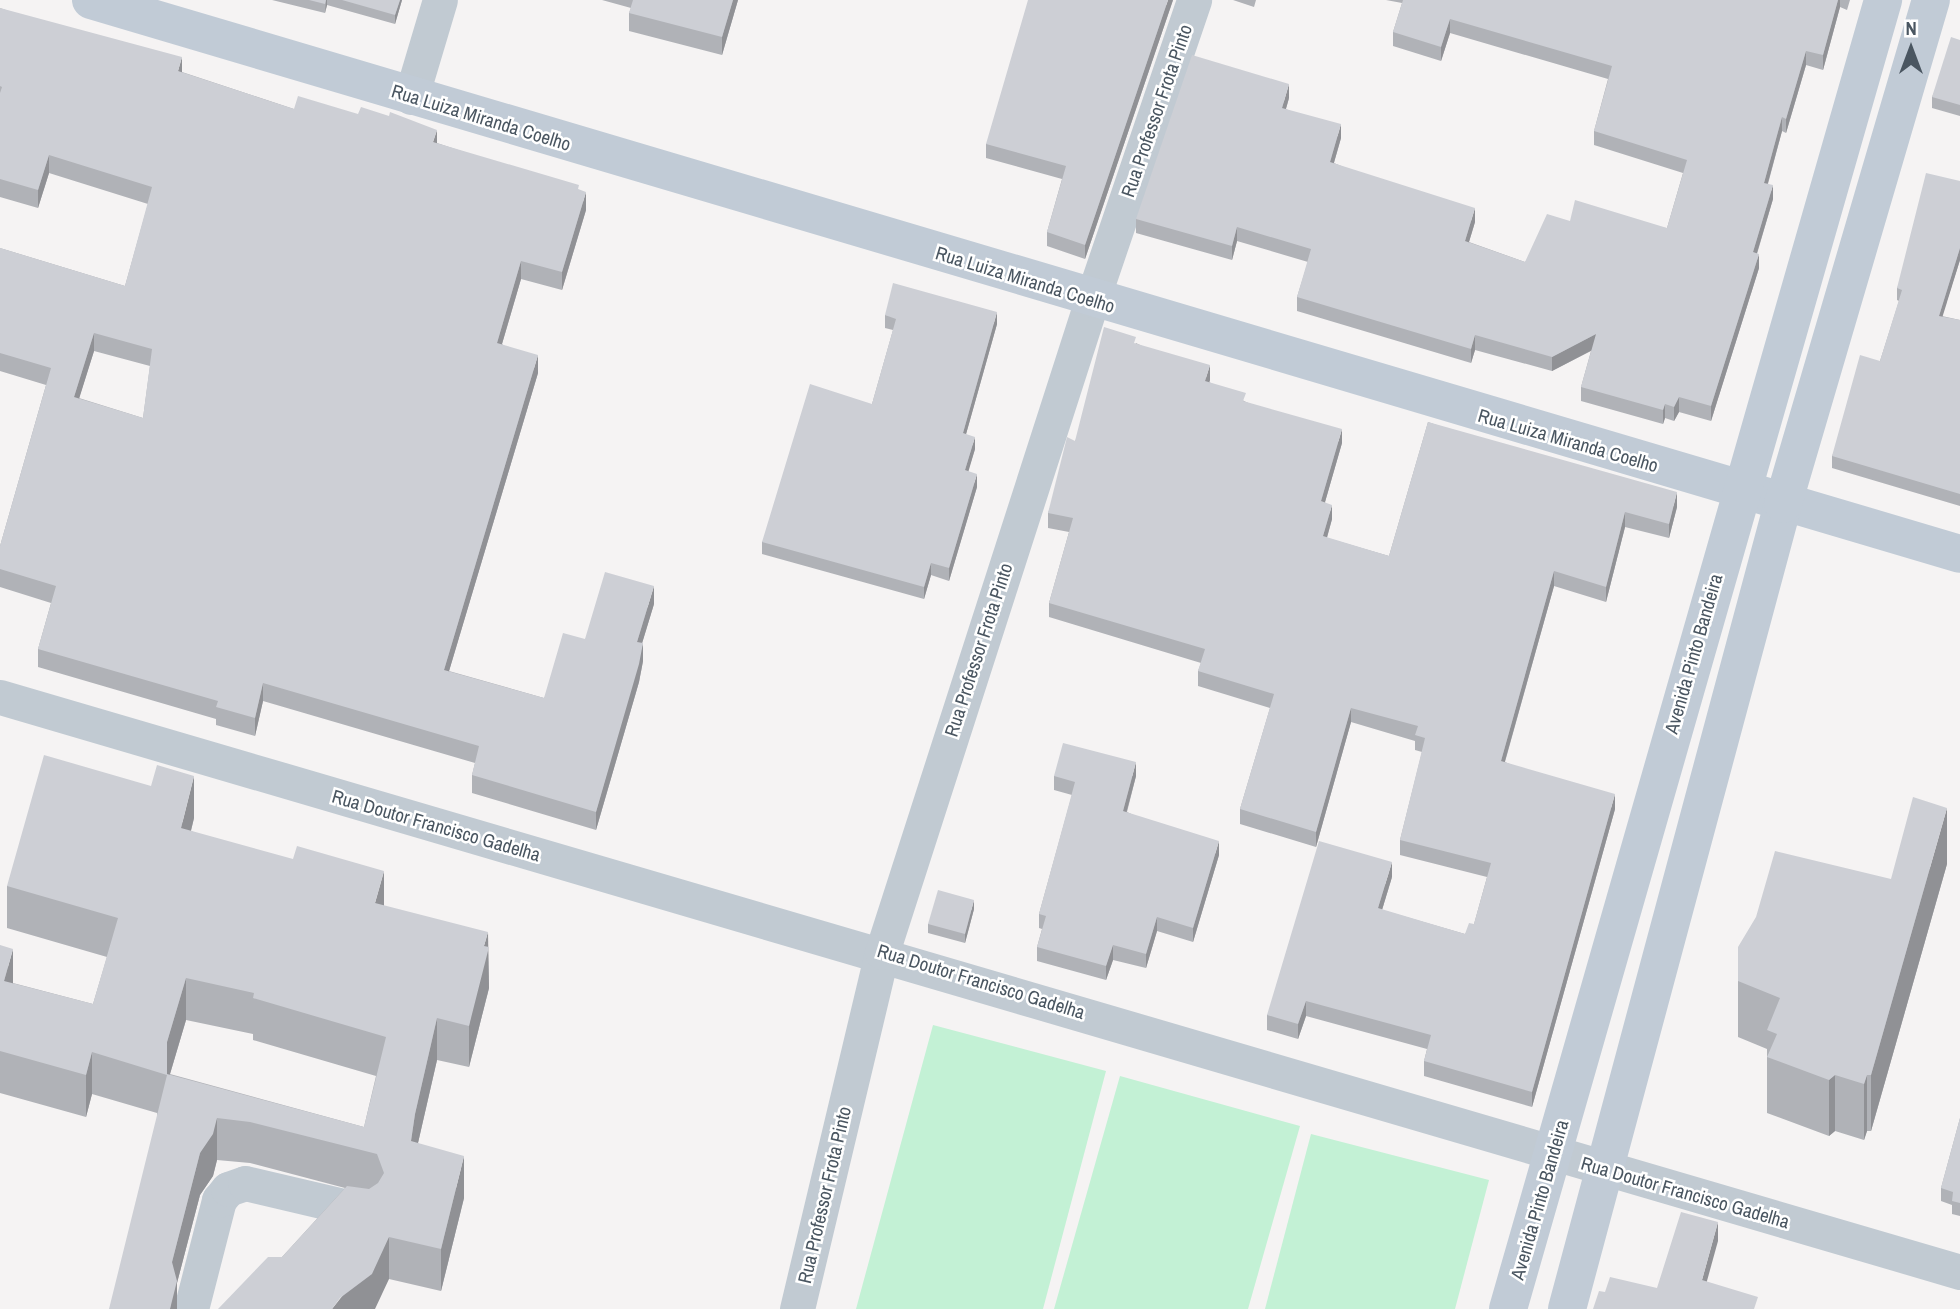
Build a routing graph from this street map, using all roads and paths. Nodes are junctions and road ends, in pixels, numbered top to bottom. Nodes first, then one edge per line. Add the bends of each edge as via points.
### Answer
1 (91, 0) edge
2 (440, 0) edge
3 (1194, 0) edge
4 (1883, 0) edge
5 (1931, 0) edge
6 (411, 97) junction
7 (1092, 300) junction
8 (1739, 491) junction
9 (1783, 504) junction
10 (1960, 554) edge
11 (0, 697) edge
12 (882, 952) junction
13 (1554, 1155) junction
14 (1604, 1170) junction
15 (364, 1211) edge
16 (1960, 1272) edge
17 (191, 1309) edge
18 (797, 1309) edge
19 (1508, 1309) edge
20 (1567, 1309) edge

1 - 6 main road, Rua Luiza Miranda Coelho
2 - 6 street
3 - 7 street, Rua Professor Frota Pinto
4 - 8 main road, Avenida Pinto Bandeira
5 - 9 main road
6 - 7 main road, Rua Luiza Miranda Coelho
7 - 8 main road, Rua Luiza Miranda Coelho
7 - 12 street, Rua Professor Frota Pinto
8 - 9 main road, Rua Luiza Miranda Coelho
8 - 13 main road, Avenida Pinto Bandeira
9 - 10 main road, Rua Luiza Miranda Coelho
9 - 14 main road
11 - 12 street, Rua Doutor Francisco Gadelha via 215,763
12 - 13 street, Rua Doutor Francisco Gadelha
12 - 18 street, Rua Professor Frota Pinto
13 - 14 street, Rua Doutor Francisco Gadelha
13 - 19 main road, Avenida Pinto Bandeira
14 - 16 street, Rua Doutor Francisco Gadelha
14 - 20 main road
15 - 17 street via 245,1183 228,1189 219,1200

